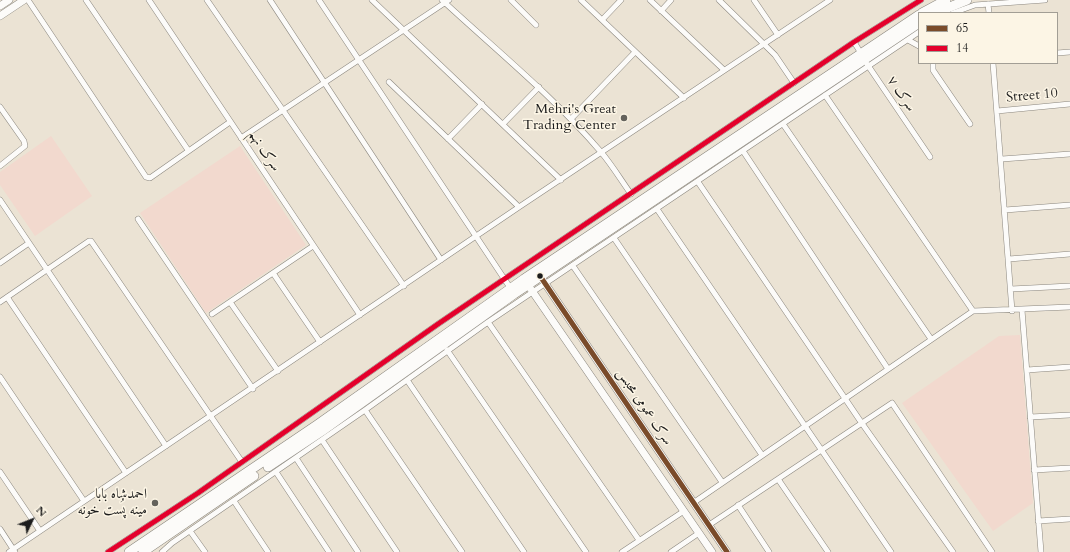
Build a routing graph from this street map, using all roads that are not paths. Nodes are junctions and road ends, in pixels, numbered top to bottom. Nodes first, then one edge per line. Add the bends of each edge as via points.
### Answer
1 (9, 0) edge
2 (24, 0) edge
3 (28, 0) edge
4 (86, 0) edge
5 (149, 0) edge
6 (207, 0) edge
7 (270, 0) edge
8 (320, 0) edge
9 (372, 0) edge
10 (511, 0) edge
11 (581, 0) edge
12 (621, 0) edge
13 (650, 0) edge
14 (671, 0) edge
15 (719, 0) edge
16 (754, 0) edge
17 (830, 0) edge
18 (921, 0) edge
19 (946, 0) edge
20 (967, 0) edge
21 (1046, 0) edge
22 (446, 1) edge
23 (988, 4) junction
24 (0, 6) edge
25 (661, 11) junction
26 (924, 12) edge
27 (937, 12) edge
28 (956, 12) edge
29 (989, 12) edge
30 (0, 16) edge
31 (918, 16) edge
32 (602, 20) junction
33 (918, 24) edge
34 (536, 25) dead end
35 (405, 30) junction
36 (918, 33) edge
37 (778, 35) junction
38 (908, 40) junction
39 (854, 42) junction
40 (764, 43) junction
41 (918, 45) edge
42 (635, 52) junction
43 (1070, 52) edge
44 (1058, 53) edge
45 (864, 60) junction
46 (359, 61) junction
47 (932, 64) edge
48 (993, 64) edge
49 (724, 70) junction
50 (389, 82) dead end
51 (794, 83) junction
52 (325, 84) junction
53 (539, 87) junction
54 (825, 95) junction
55 (684, 98) junction
56 (482, 104) junction
57 (1070, 104) edge
58 (0, 106) edge
59 (283, 111) junction
60 (997, 111) junction
61 (571, 119) junction
62 (230, 122) junction
63 (502, 124) junction
64 (783, 124) junction
65 (970, 124) dead end
66 (241, 138) junction
67 (448, 139) junction
68 (188, 150) junction
69 (743, 151) junction
70 (602, 153) junction
71 (1070, 154) edge
72 (930, 158) dead end
73 (1002, 159) junction
74 (0, 166) edge
75 (561, 180) junction
76 (698, 182) junction
77 (631, 194) junction
78 (0, 200) edge
79 (1070, 205) edge
80 (519, 207) junction
81 (657, 209) junction
82 (1005, 210) junction
83 (138, 219) dead end
84 (476, 236) junction
85 (614, 238) junction
86 (29, 243) junction
87 (313, 246) junction
88 (1070, 254) edge
89 (1009, 259) junction
90 (441, 260) junction
91 (0, 263) edge
92 (573, 266) junction
93 (47, 269) junction
94 (273, 273) junction
95 (505, 280) junction
96 (542, 280) junction
97 (404, 286) junction
98 (1070, 286) edge
99 (530, 288) junction
100 (1011, 289) junction
101 (512, 291) junction
102 (7, 297) junction
103 (0, 302) edge
104 (230, 302) junction
105 (1070, 307) edge
106 (1012, 310) junction
107 (1022, 310) junction
108 (973, 311) junction
109 (212, 314) dead end
110 (360, 314) junction
111 (488, 322) junction
112 (931, 339) junction
113 (320, 342) junction
114 (447, 350) junction
115 (1070, 367) edge
116 (888, 369) junction
117 (1027, 370) junction
118 (278, 371) junction
119 (0, 377) edge
120 (407, 380) junction
121 (253, 389) junction
122 (845, 398) junction
123 (365, 410) junction
124 (1070, 415) edge
125 (210, 417) junction
126 (1030, 417) junction
127 (861, 422) junction
128 (805, 426) junction
129 (322, 440) junction
130 (166, 446) junction
131 (821, 450) junction
132 (762, 456) junction
133 (296, 458) junction
134 (242, 462) junction
135 (1070, 468) edge
136 (1034, 470) junction
137 (0, 472) edge
138 (276, 472) junction
139 (126, 473) junction
140 (778, 479) junction
141 (722, 482) junction
142 (682, 486) junction
143 (672, 493) junction
144 (84, 501) junction
145 (234, 501) junction
146 (693, 503) junction
147 (738, 506) junction
148 (684, 511) junction
149 (1070, 519) edge
150 (1038, 521) junction
151 (709, 525) junction
152 (0, 530) edge
153 (40, 531) junction
154 (190, 531) junction
155 (699, 533) junction
156 (640, 540) junction
157 (12, 551) edge
158 (108, 552) edge
159 (129, 552) edge
160 (143, 552) edge
161 (162, 552) edge
162 (205, 552) edge
163 (268, 552) edge
164 (329, 552) edge
165 (358, 552) edge
166 (396, 552) edge
167 (462, 552) edge
168 (524, 552) edge
169 (586, 552) edge
170 (622, 552) edge
171 (671, 552) edge
172 (712, 552) edge
173 (727, 552) edge
174 (769, 552) edge
175 (828, 552) edge
176 (891, 552) edge
177 (953, 552) edge
178 (992, 552) edge
179 (1041, 552) edge

1 - 24 street
2 - 30 street
3 - 68 street via 146,177 150,178
4 - 68 street
5 - 62 street, سرک نهم
6 - 59 street
7 - 52 street
8 - 46 street
9 - 35 street
10 - 34 street
11 - 32 street
12 - 32 street
13 - 25 street
14 - 25 street
15 - 40 street
16 - 37 street
17 - 37 street
18 - 39 street
19 - 26 highway
20 - 27 highway
21 - 23 street
22 - 35 street
22 - 53 street
23 - 28 street via 975,5
23 - 29 street
25 - 49 street
31 - 45 highway
32 - 42 street
33 - 45 highway
35 - 46 street
35 - 56 street
36 - 38 street
37 - 40 street
38 - 41 street
38 - 45 street
39 - 45 street, سرک ۷
39 - 51 street
40 - 49 street
40 - 51 street via 776,55
42 - 55 street
42 - 61 street
43 - 44 street
45 - 54 street
45 - 72 street, سرک ۷
45 - 96 highway
45 - 101 highway
46 - 52 street
46 - 84 street
47 - 65 street via 936,76
48 - 60 street
49 - 55 street
50 - 67 street
51 - 77 street
52 - 59 street
52 - 90 street
53 - 61 street
53 - 63 street
54 - 64 street
54 - 108 street
55 - 70 street
56 - 63 street
56 - 67 street
57 - 60 street, Street 10
58 - 74 street via 25,146
59 - 66 street
59 - 97 street
60 - 73 street
61 - 70 street
62 - 66 street, سرک نهم
62 - 68 street
63 - 75 street
64 - 69 street
64 - 112 street
66 - 87 street, سرک نهم
67 - 80 street
69 - 76 street
69 - 116 street
70 - 75 street
70 - 77 street
71 - 73 street
73 - 82 street
75 - 80 street
76 - 81 street
76 - 122 street
77 - 95 street
78 - 86 street
79 - 82 street
80 - 84 street
81 - 85 street
81 - 128 street
82 - 89 street
83 - 121 street
84 - 90 street
84 - 95 street
85 - 92 street
85 - 132 street
86 - 91 street
86 - 93 street
87 - 94 street
87 - 110 street, سرک نهم
88 - 89 street
89 - 100 street
90 - 97 street
92 - 96 street
92 - 141 street
93 - 102 street
93 - 125 street via 92,241
93 - 130 street
94 - 104 street
94 - 113 street
95 - 101 street
95 - 134 street
96 - 99 highway
96 - 142 street, سرک عمومی محبس
97 - 110 street
98 - 100 street
99 - 101 highway
99 - 111 street
99 - 143 street, سرک عمومی محبس
100 - 106 street
101 - 159 highway
101 - 160 highway via 322,431
102 - 103 street
102 - 139 street
104 - 109 street
104 - 118 street
105 - 107 street
106 - 107 street
106 - 108 street
107 - 117 street
108 - 112 street
110 - 113 street
111 - 114 street
111 - 156 street
112 - 116 street
113 - 118 street
114 - 120 street
114 - 169 street
115 - 117 street
116 - 122 street
117 - 126 street
118 - 121 street
119 - 144 street
120 - 123 street
120 - 168 street
121 - 125 street
122 - 127 street
122 - 128 street
123 - 129 street
123 - 167 street
124 - 126 street
125 - 130 street
125 - 134 street
126 - 136 street
127 - 131 street
127 - 177 street
127 - 178 street via 889,404 894,404
128 - 131 street
128 - 132 street
129 - 133 street
129 - 166 street
130 - 139 street
131 - 140 street
131 - 176 street
132 - 141 street
133 - 138 street
133 - 165 street
134 - 158 street
135 - 136 street
136 - 150 street
137 - 153 street
138 - 145 street
138 - 164 street
139 - 144 street
140 - 147 street
140 - 175 street
141 - 146 street
142 - 143 street
142 - 146 street, سرک عمومی محبس
143 - 148 street, سرک عمومی محبس
144 - 153 street
145 - 154 street
145 - 163 street
146 - 151 street, سرک عمومی محبس
147 - 151 street
147 - 174 street
148 - 155 street, سرک عمومی محبس
148 - 156 street
149 - 150 street
150 - 179 street
151 - 173 street, سرک عمومی محبس
152 - 157 street
153 - 157 street
154 - 161 street
154 - 162 street
155 - 171 street
155 - 172 street, سرک عمومی محبس
156 - 170 street

